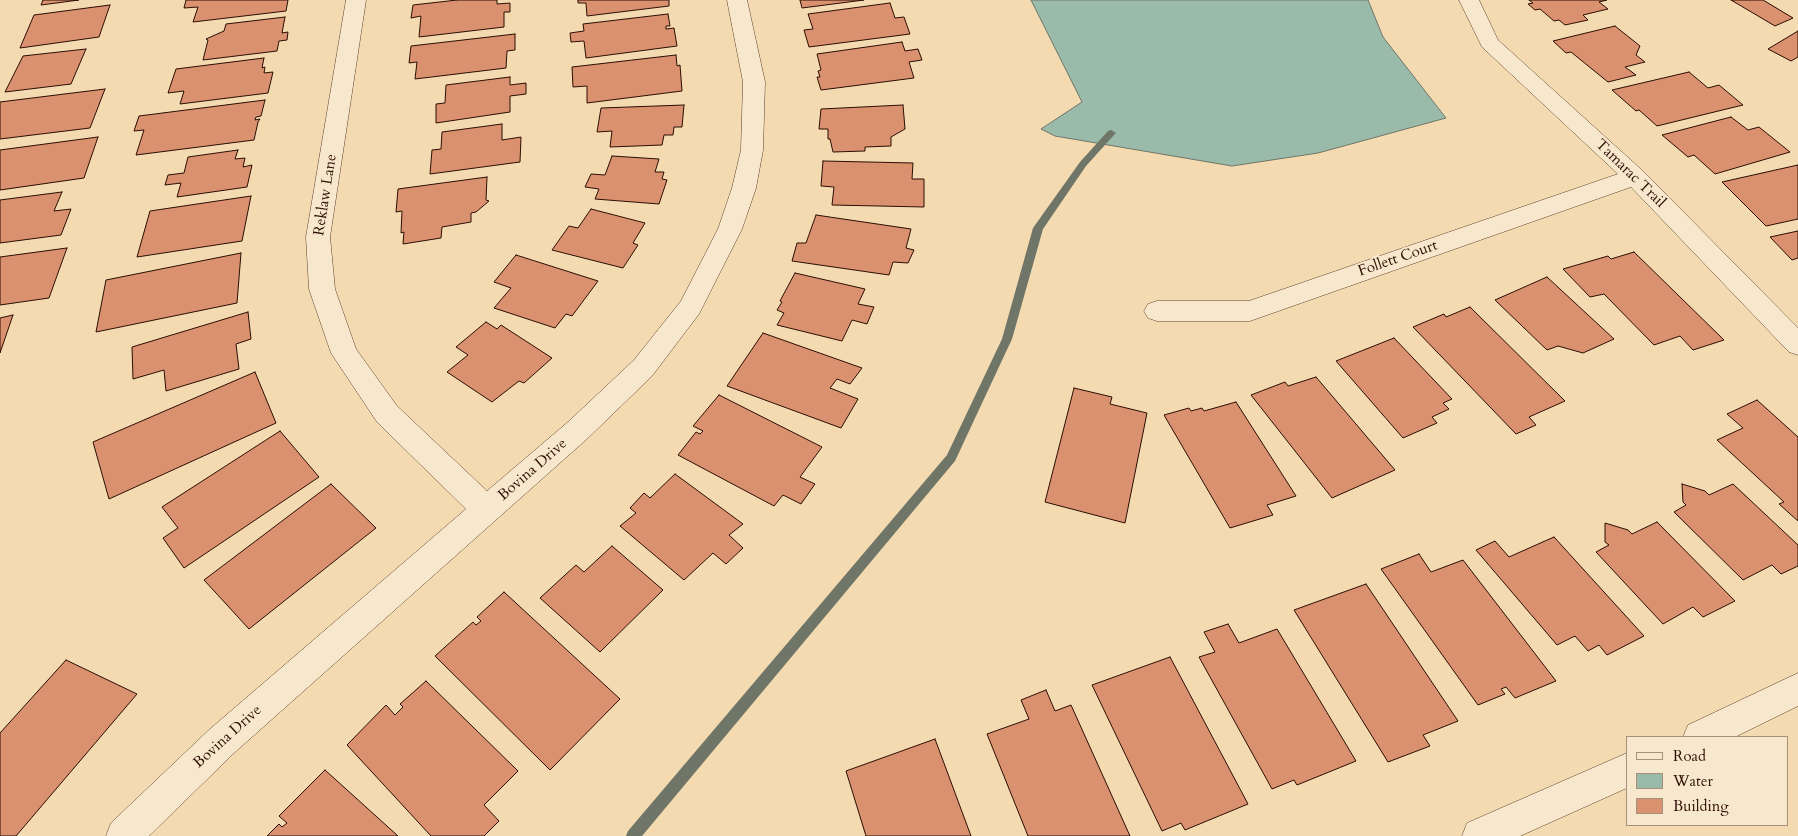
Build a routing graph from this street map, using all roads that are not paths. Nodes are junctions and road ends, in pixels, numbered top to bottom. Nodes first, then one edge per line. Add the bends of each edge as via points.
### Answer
1 (356, 0) edge
2 (737, 0) edge
3 (1469, 0) edge
4 (1635, 177) junction
5 (1156, 311) dead end
6 (1798, 345) edge
7 (488, 510) junction
8 (1798, 689) edge
9 (1702, 736) edge
10 (1626, 770) edge
11 (124, 836) edge
12 (1480, 836) edge

1 - 7 street, Reklaw Lane via 318,237 322,289 344,353 387,414
2 - 7 street, Bovina Drive via 754,82 755,115 744,188 730,229 690,306 643,368
3 - 4 street, Tamarac Trail via 1490,43
4 - 5 street, Follett Court via 1250,311
4 - 6 street, Tamarac Trail
7 - 11 street, Bovina Drive via 222,741
8 - 9 street
10 - 12 street

